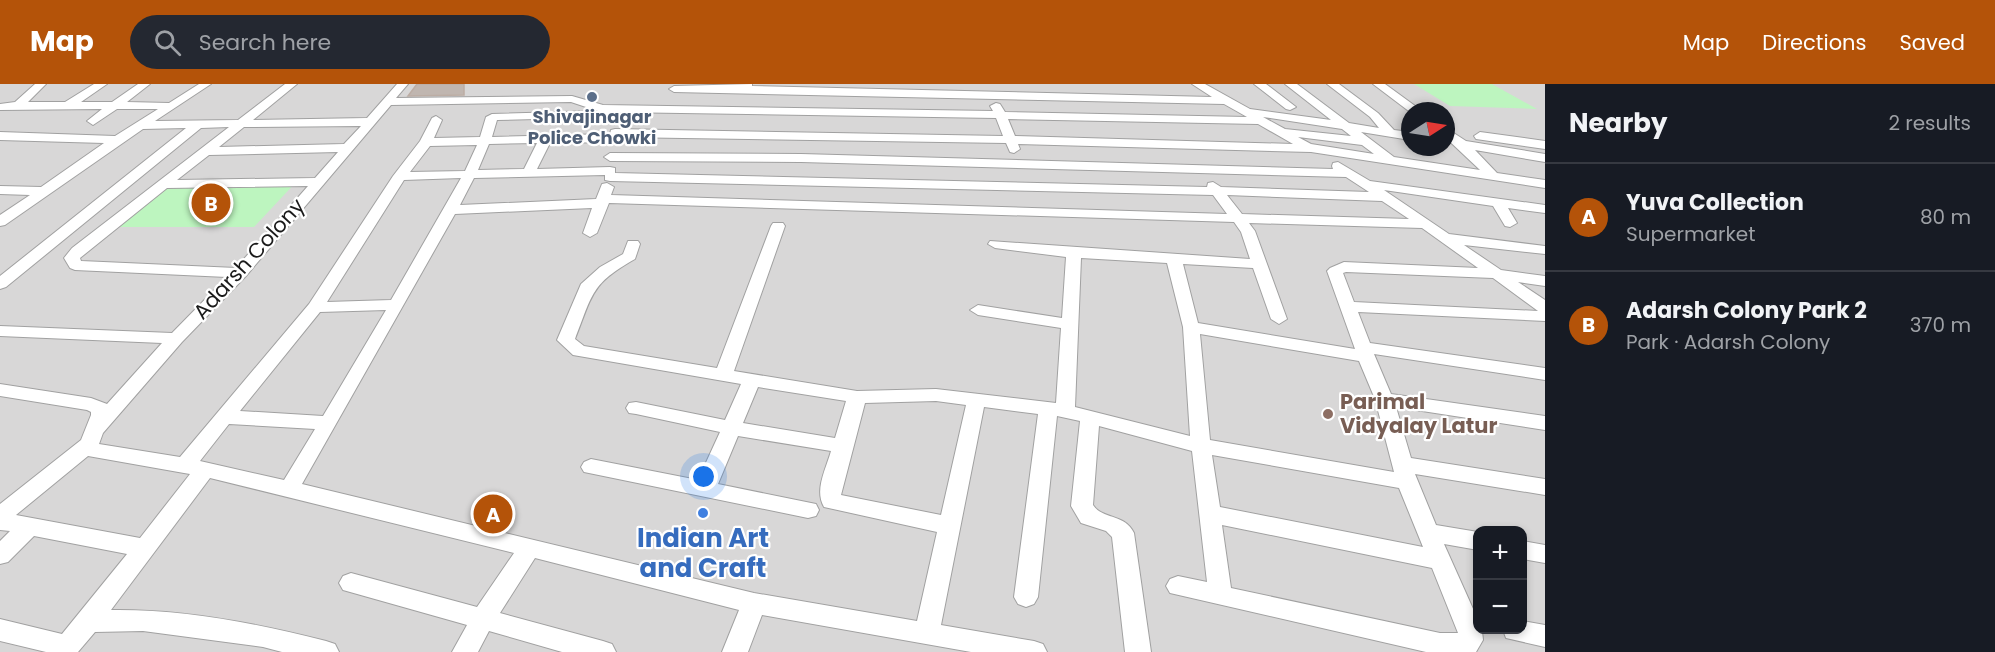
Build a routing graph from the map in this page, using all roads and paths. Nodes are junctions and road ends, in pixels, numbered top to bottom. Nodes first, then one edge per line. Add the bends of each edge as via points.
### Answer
1 (22, 84) edge
2 (41, 84) edge
3 (102, 84) edge
4 (145, 84) edge
5 (206, 84) edge
6 (292, 84) edge
7 (403, 84) edge
8 (1037, 84) edge
9 (1197, 84) edge
10 (1216, 84) edge
11 (1259, 84) edge
12 (1290, 84) edge
13 (1332, 84) edge
14 (1378, 84) edge
15 (675, 86) edge
16 (747, 87) edge
17 (836, 87) edge
18 (988, 89) edge
19 (1042, 96) junction
20 (1143, 99) junction
21 (386, 102) junction
22 (1403, 102) edge
23 (1227, 103) junction
24 (67, 105) junction
25 (115, 105) junction
26 (8, 106) edge
27 (170, 106) junction
28 (1290, 107) dead end
29 (669, 108) junction
30 (608, 111) junction
31 (832, 111) junction
32 (1001, 115) junction
33 (1160, 119) junction
34 (436, 120) dead end
35 (93, 121) dead end
36 (368, 122) junction
37 (1261, 122) junction
38 (200, 123) junction
39 (240, 123) junction
40 (140, 124) junction
41 (1348, 127) junction
42 (1279, 131) junction
43 (1390, 133) junction
44 (1455, 133) edge
45 (833, 135) junction
46 (1401, 135) edge
47 (0, 136) edge
48 (615, 136) junction
49 (988, 139) junction
50 (1455, 139) edge
51 (117, 140) junction
52 (544, 140) junction
53 (1009, 140) junction
54 (486, 141) junction
55 (1364, 141) junction
56 (426, 142) junction
57 (1181, 144) junction
58 (1455, 144) edge
59 (1463, 145) junction
60 (1545, 145) edge
61 (347, 147) junction
62 (1311, 148) junction
63 (206, 151) junction
64 (610, 157) junction
65 (1545, 158) edge
66 (835, 159) junction
67 (1392, 161) junction
68 (996, 164) junction
69 (1023, 164) junction
70 (1201, 170) junction
71 (1349, 172) junction
72 (529, 173) junction
73 (469, 174) junction
74 (610, 174) junction
75 (400, 176) junction
76 (1493, 176) junction
77 (318, 182) junction
78 (836, 183) junction
79 (1364, 183) junction
80 (1545, 183) edge
81 (165, 184) junction
82 (1035, 187) junction
83 (0, 190) edge
84 (45, 190) junction
85 (1217, 191) junction
86 (1387, 198) junction
87 (603, 201) junction
88 (1498, 202) junction
89 (838, 206) junction
90 (1545, 209) edge
91 (450, 210) junction
92 (1045, 213) junction
93 (1238, 219) junction
94 (0, 222) edge
95 (1426, 224) junction
96 (1510, 224) dead end
97 (778, 226) dead end
98 (590, 233) dead end
99 (1445, 238) junction
100 (633, 244) dead end
101 (995, 244) dead end
102 (1545, 250) edge
103 (1074, 253) junction
104 (1174, 260) junction
105 (1259, 264) junction
106 (240, 273) junction
107 (1497, 274) junction
108 (1545, 281) edge
109 (0, 284) edge
110 (398, 305) junction
111 (315, 307) junction
112 (1347, 307) junction
113 (1545, 308) edge
114 (978, 310) dead end
115 (1545, 316) edge
116 (1279, 319) dead end
117 (1069, 324) junction
118 (1191, 327) junction
119 (0, 331) edge
120 (176, 338) junction
121 (1364, 352) junction
122 (1545, 374) edge
123 (723, 375) junction
124 (752, 380) junction
125 (0, 390) edge
126 (857, 397) junction
127 (1384, 399) junction
128 (976, 401) junction
129 (636, 408) dead end
130 (1056, 410) junction
131 (224, 417) junction
132 (1090, 418) junction
133 (329, 423) junction
134 (1545, 423) edge
135 (731, 428) junction
136 (91, 438) junction
137 (843, 446) junction
138 (1201, 446) junction
139 (194, 467) junction
140 (591, 467) dead end
141 (1404, 473) junction
142 (1545, 487) edge
143 (289, 489) junction
144 (705, 489) junction
145 (807, 510) dead end
146 (1210, 514) junction
147 (0, 516) edge
148 (0, 521) edge
149 (950, 526) junction
150 (29, 527) junction
151 (1428, 532) junction
152 (1473, 540) edge
153 (530, 547) junction
154 (145, 548) junction
155 (1527, 551) edge
156 (1545, 554) edge
157 (0, 555) edge
158 (1440, 560) junction
159 (351, 584) dead end
160 (1178, 586) dead end
161 (1220, 595) junction
162 (1026, 597) dead end
163 (754, 603) junction
164 (483, 619) junction
165 (1471, 620) edge
166 (89, 621) junction
167 (0, 630) edge
168 (927, 632) junction
169 (1527, 632) edge
170 (1545, 636) edge
171 (257, 644) edge
172 (65, 649) edge
173 (326, 652) edge
174 (465, 652) edge
175 (603, 652) edge
176 (735, 652) edge
177 (1035, 652) edge
178 (1138, 652) edge

1 - 26 street
2 - 26 street
3 - 24 street
4 - 25 street
5 - 27 street
6 - 39 street
7 - 21 street, Adarsh Colony
8 - 19 street
9 - 23 street
10 - 23 street via 1228,95
11 - 28 street
12 - 41 street
13 - 43 street via 1374,115
14 - 22 street
15 - 16 street
15 - 29 street
16 - 17 street
17 - 18 street
17 - 31 street
18 - 19 street
18 - 32 street
19 - 20 street
20 - 23 street
20 - 33 street
21 - 30 street via 574,95
21 - 36 street, Adarsh Colony
23 - 37 street
23 - 41 street
24 - 25 street
24 - 26 street
25 - 27 street
25 - 35 street
27 - 40 street
29 - 30 street
29 - 31 street
30 - 48 street via 616,121
30 - 54 street via 492,117
31 - 32 street
31 - 45 street
32 - 33 street
32 - 53 street
33 - 37 street
33 - 57 street
34 - 56 street
36 - 39 street
36 - 61 street, Adarsh Colony
37 - 42 street
38 - 39 street
38 - 40 street
38 - 109 street
39 - 63 street
40 - 51 street
41 - 43 street
41 - 55 street
42 - 55 street
42 - 62 street
43 - 46 street
44 - 60 street
45 - 48 street
45 - 49 street
45 - 66 street
47 - 51 street
48 - 52 street
48 - 64 street
49 - 53 street
49 - 68 street
50 - 59 street
51 - 84 street
52 - 54 street
52 - 72 street
53 - 57 street
53 - 69 street
54 - 56 street
54 - 73 street
55 - 67 street
56 - 75 street
57 - 62 street
57 - 70 street
58 - 59 street
59 - 65 street
59 - 76 street
61 - 63 street
61 - 77 street, Adarsh Colony
62 - 67 street
62 - 71 street
63 - 81 street
64 - 66 street
64 - 74 street
66 - 68 street
66 - 78 street
67 - 76 street
68 - 69 street
69 - 70 street
69 - 82 street
70 - 71 street
70 - 85 street
71 - 79 street
72 - 73 street
72 - 74 street
73 - 75 street
73 - 91 street
74 - 78 street
74 - 87 street
75 - 111 street
76 - 80 street
77 - 81 street
77 - 106 street, Adarsh Colony
78 - 82 street
78 - 89 street
79 - 86 street
79 - 88 street
81 - 106 street via 77,251 72,261 75,265
82 - 85 street
82 - 92 street
83 - 84 street
84 - 94 street
85 - 86 street
85 - 93 street
86 - 95 street
87 - 89 street
87 - 91 street
87 - 98 street
88 - 90 street
88 - 96 street
89 - 92 street
91 - 110 street
92 - 93 street
93 - 95 street
93 - 105 street via 1248,231
95 - 99 street
97 - 123 street
99 - 102 street
99 - 107 street
100 - 123 street via 630,256 604,270 587,287 566,340 579,351
101 - 103 street
103 - 104 street
103 - 117 street
104 - 105 street
104 - 118 street
105 - 116 street
106 - 120 street, Adarsh Colony
107 - 108 street
107 - 112 street via 1344,267 1335,271
107 - 113 street
110 - 111 street
110 - 133 street
111 - 131 street
112 - 115 street
112 - 121 street
114 - 117 street
117 - 130 street
118 - 121 street
118 - 138 street
119 - 120 street
120 - 136 street, Adarsh Colony
121 - 122 street
121 - 127 street
123 - 124 street
124 - 126 street
124 - 135 street
125 - 136 street via 100,408 102,415
126 - 128 street via 936,395
126 - 137 street
127 - 134 street
127 - 141 street
128 - 130 street
128 - 149 street
129 - 135 street
130 - 132 street
130 - 162 street
131 - 133 street
131 - 139 street
132 - 138 street
132 - 178 street via 1082,506 1089,517 1123,532
133 - 143 street
135 - 137 street
135 - 144 street
136 - 139 street via 93,450
136 - 147 street, Adarsh Colony
137 - 149 street via 829,494 832,501
138 - 141 street
138 - 146 street
139 - 143 street
139 - 154 street
140 - 144 street
141 - 142 street
141 - 151 street
143 - 153 street
144 - 145 street
146 - 158 street
146 - 161 street
148 - 150 street
149 - 168 street
150 - 154 street
150 - 157 street
151 - 152 street
151 - 158 street
153 - 163 street
153 - 164 street
154 - 166 street
155 - 156 street
158 - 165 street
159 - 164 street
160 - 161 street
161 - 165 street via 1448,644 1467,644 1471,640
163 - 168 street
163 - 176 street
164 - 174 street
164 - 175 street
166 - 171 street via 143,620
166 - 172 street
167 - 172 street
168 - 177 street
169 - 170 street
171 - 173 street

